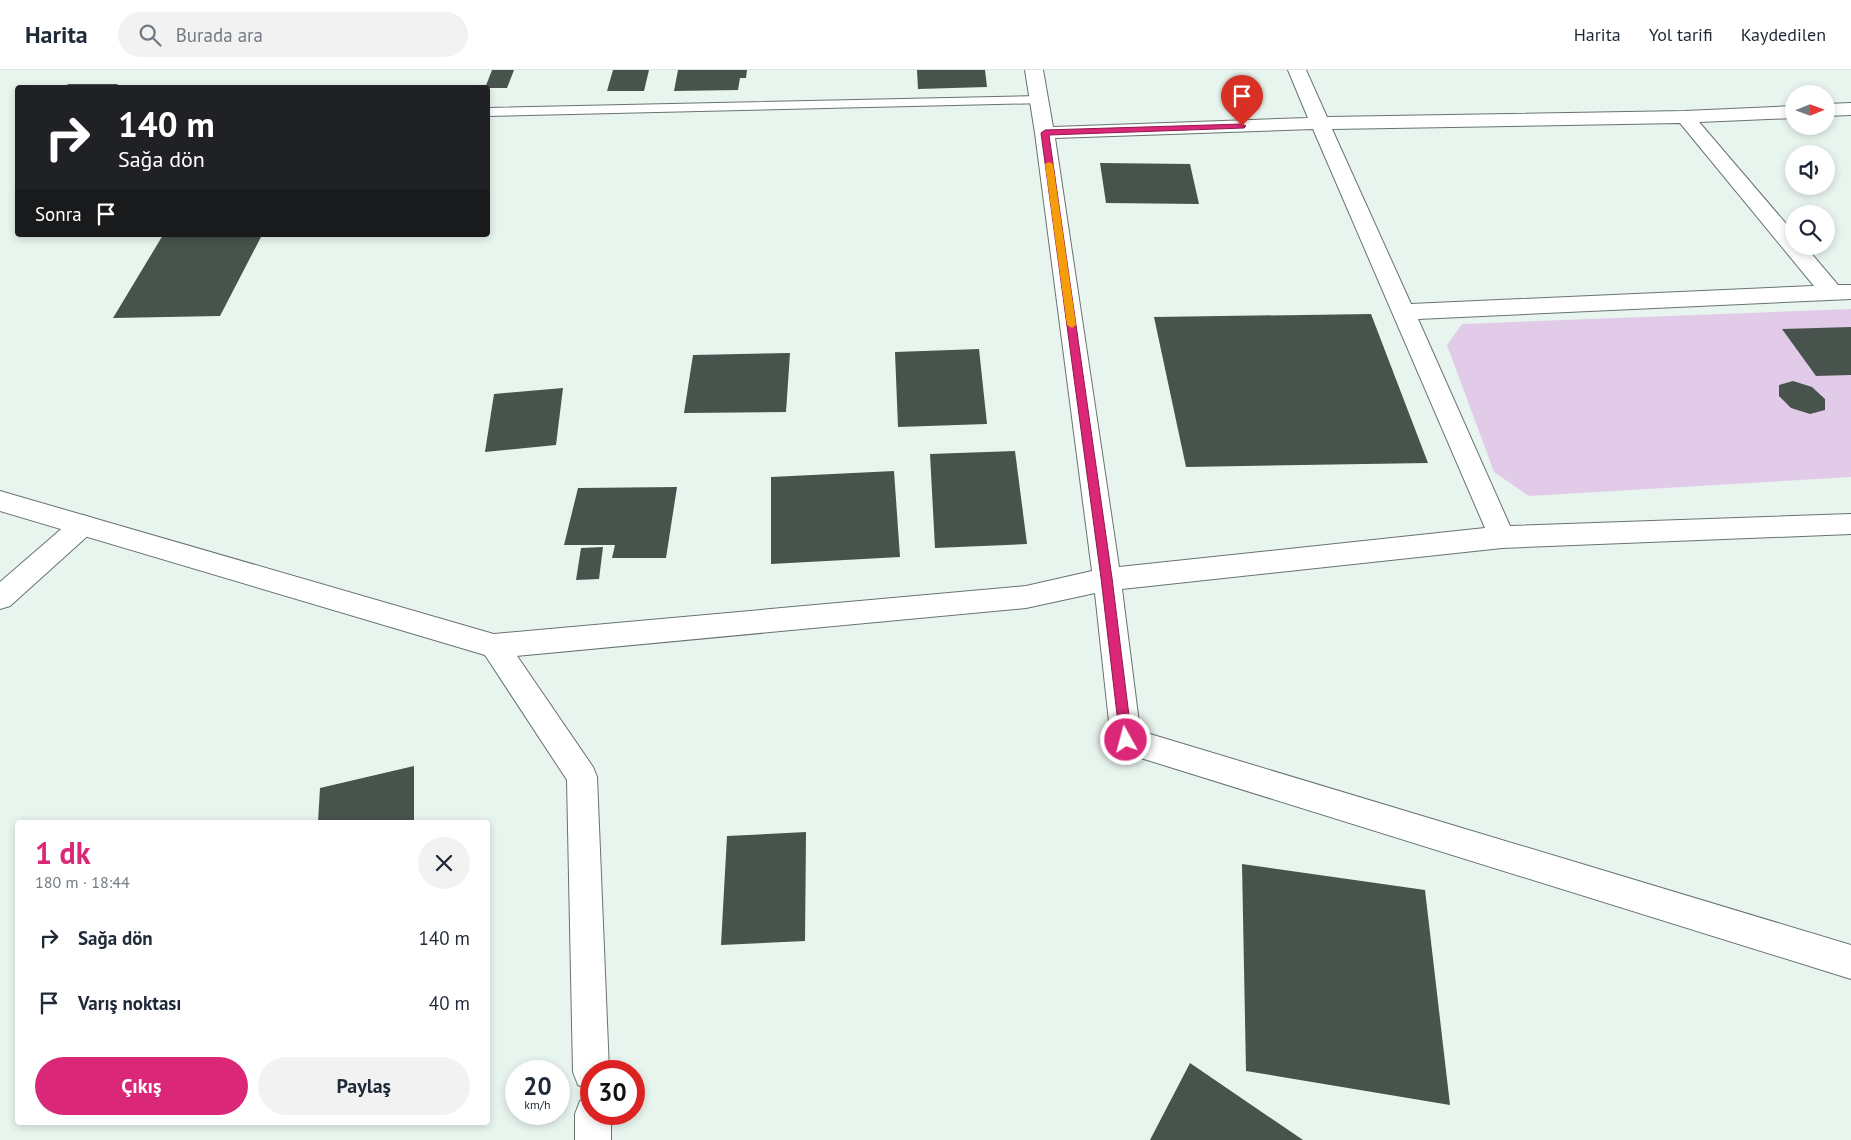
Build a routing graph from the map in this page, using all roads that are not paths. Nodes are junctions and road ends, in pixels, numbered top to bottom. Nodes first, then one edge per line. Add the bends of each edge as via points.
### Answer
1 (1034, 70) edge
2 (1296, 70) edge
3 (1039, 100) junction
4 (1851, 109) edge
5 (1835, 110) edge
6 (490, 112) edge
7 (1785, 112) edge
8 (1685, 117) junction
9 (1320, 123) junction
10 (1045, 133) junction
11 (1842, 293) edge
12 (1402, 312) junction
13 (0, 501) edge
14 (1851, 524) edge
15 (83, 525) junction
16 (1502, 537) junction
17 (1107, 578) junction
18 (0, 598) edge
19 (494, 646) junction
20 (1851, 962) edge
21 (591, 1060) edge
22 (593, 1125) edge
23 (594, 1140) edge

1 - 3 street
2 - 9 street
3 - 6 lane
3 - 10 street
4 - 5 street
7 - 8 street
8 - 9 street
8 - 11 street
9 - 10 street
9 - 12 street
10 - 17 street
11 - 12 street
12 - 16 street
13 - 15 street
14 - 16 street
15 - 18 street
15 - 19 street
16 - 17 street
17 - 19 street via 1026,597
17 - 20 street via 1126,740
19 - 21 street via 582,777
22 - 23 street

